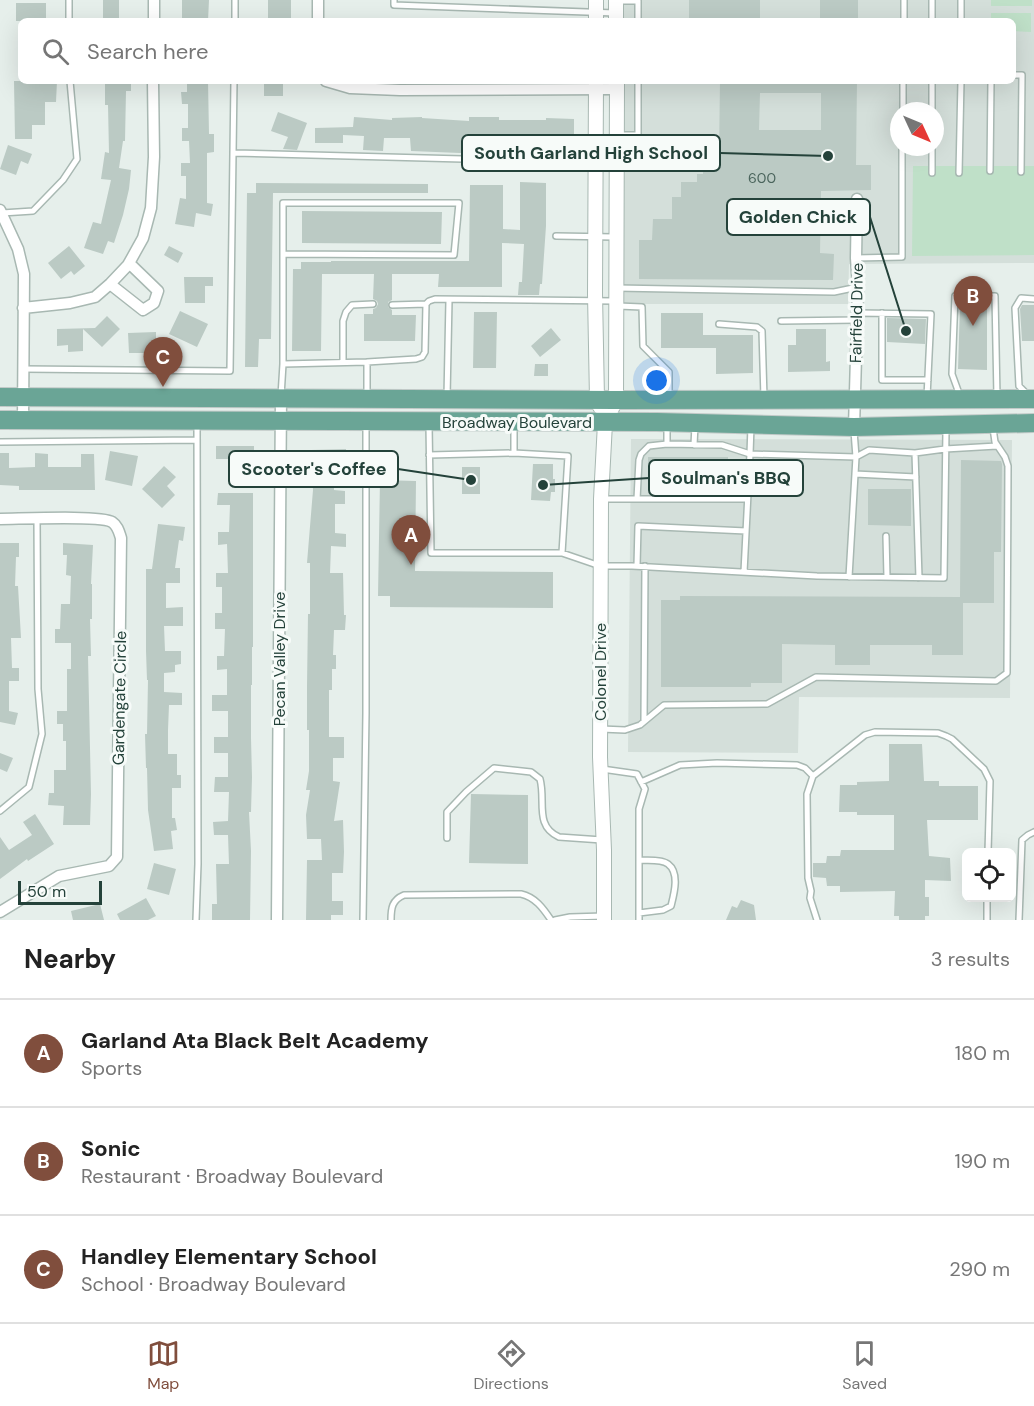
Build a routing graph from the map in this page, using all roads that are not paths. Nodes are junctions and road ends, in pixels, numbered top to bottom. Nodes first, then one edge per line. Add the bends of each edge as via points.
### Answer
1 (69, 0) edge
2 (154, 0) edge
3 (235, 0) edge
4 (318, 0) edge
5 (394, 0) edge
6 (904, 0) edge
7 (932, 0) edge
8 (962, 0) edge
9 (616, 9) edge
10 (596, 11) edge
11 (69, 18) edge
12 (154, 18) edge
13 (235, 18) edge
14 (318, 18) edge
15 (638, 18) edge
16 (904, 18) edge
17 (932, 18) edge
18 (961, 18) edge
19 (1016, 75) edge
20 (70, 84) edge
21 (153, 84) edge
22 (234, 84) edge
23 (336, 84) edge
24 (638, 84) edge
25 (903, 84) edge
26 (932, 84) edge
27 (960, 84) edge
28 (991, 84) edge
29 (596, 85) edge
30 (617, 85) edge
31 (903, 102) edge
32 (932, 102) edge
33 (616, 135) junction
34 (234, 153) junction
35 (903, 156) edge
36 (932, 156) edge
37 (596, 163) junction
38 (616, 163) junction
39 (990, 171) dead end
40 (1021, 172) dead end
41 (932, 173) dead end
42 (959, 173) dead end
43 (857, 199) dead end
44 (1, 212) edge
45 (556, 236) dead end
46 (596, 237) junction
47 (616, 237) junction
48 (283, 254) junction
49 (856, 258) junction
50 (129, 263) junction
51 (111, 284) junction
52 (858, 287) junction
53 (616, 298) junction
54 (1034, 299) edge
55 (449, 300) junction
56 (595, 302) junction
57 (373, 304) dead end
58 (426, 304) junction
59 (392, 305) dead end
60 (24, 308) junction
61 (882, 313) junction
62 (857, 316) junction
63 (781, 321) dead end
64 (719, 324) dead end
65 (343, 362) junction
66 (367, 362) junction
67 (283, 364) junction
68 (23, 369) junction
69 (896, 380) junction
70 (928, 380) junction
71 (0, 397) edge
72 (22, 397) junction
73 (281, 398) junction
74 (367, 398) junction
75 (447, 399) junction
76 (597, 399) junction
77 (669, 399) junction
78 (758, 399) junction
79 (854, 399) junction
80 (896, 399) junction
81 (927, 399) junction
82 (961, 399) junction
83 (997, 399) junction
84 (1033, 399) edge
85 (616, 400) junction
86 (0, 420) edge
87 (23, 420) junction
88 (197, 421) junction
89 (280, 421) junction
90 (366, 422) junction
91 (437, 422) junction
92 (514, 422) junction
93 (605, 423) junction
94 (667, 423) junction
95 (695, 423) junction
96 (1032, 423) edge
97 (993, 424) junction
98 (751, 425) junction
99 (946, 425) junction
100 (854, 428) junction
101 (197, 440) junction
102 (0, 442) edge
103 (667, 444) junction
104 (694, 445) junction
105 (997, 446) junction
106 (945, 449) junction
107 (514, 453) junction
108 (915, 453) junction
109 (750, 454) junction
110 (429, 455) junction
111 (856, 457) junction
112 (855, 474) junction
113 (916, 477) junction
114 (601, 499) junction
115 (637, 499) junction
116 (747, 499) junction
117 (0, 519) edge
118 (37, 519) junction
119 (746, 531) junction
120 (886, 536) dead end
121 (562, 553) junction
122 (600, 566) junction
123 (637, 566) junction
124 (645, 566) junction
125 (744, 572) junction
126 (849, 577) junction
127 (887, 577) junction
128 (919, 578) junction
129 (644, 721) junction
130 (600, 729) junction
131 (601, 769) junction
132 (813, 776) junction
133 (641, 782) junction
134 (0, 811) edge
135 (1034, 832) edge
136 (447, 838) dead end
137 (603, 840) junction
138 (988, 848) edge
139 (639, 860) junction
140 (987, 902) edge
141 (0, 912) edge
142 (639, 913) junction
143 (604, 918) edge
144 (196, 920) edge
145 (277, 920) edge
146 (363, 920) edge
147 (392, 920) edge
148 (553, 920) edge
149 (639, 920) edge
150 (817, 920) edge
151 (987, 920) edge
152 (1019, 920) edge

1 - 11 lane
2 - 12 street
3 - 13 lane
4 - 14 street
5 - 10 lane via 394,5
6 - 16 lane
7 - 17 lane
8 - 18 lane
9 - 10 lane
9 - 15 lane via 638,1
19 - 40 lane via 1022,75
20 - 44 lane via 76,159 63,180 33,211
21 - 50 street via 151,208 143,238
22 - 34 lane
23 - 29 street via 400,90
24 - 33 lane via 638,135
25 - 31 lane
26 - 32 lane
27 - 42 lane
28 - 39 lane
29 - 30 street
29 - 37 street, Colonel Drive
30 - 33 street, Colonel Drive
33 - 38 street, Colonel Drive
34 - 37 lane
34 - 68 lane via 230,371
35 - 49 lane via 902,257
36 - 41 lane
37 - 38 lane
37 - 46 street, Colonel Drive
38 - 47 street, Colonel Drive
43 - 49 street, Fairfield Drive
44 - 60 street via 20,257
45 - 46 lane
46 - 47 lane
46 - 56 street, Colonel Drive
47 - 53 street, Colonel Drive
48 - 48 lane via 284,203 459,203 454,255
48 - 67 lane
49 - 52 street, Fairfield Drive
50 - 51 street
50 - 51 street via 158,291 154,303 142,310
51 - 60 street via 95,297
52 - 53 lane via 834,292
52 - 62 street, Fairfield Drive
53 - 56 lane
53 - 77 lane via 642,307 643,346 669,372
53 - 85 street, Colonel Drive
54 - 84 lane via 1021,298 1016,308 1019,386
55 - 56 lane
55 - 58 lane via 435,299
55 - 75 lane
56 - 76 street, Colonel Drive
57 - 65 lane via 352,305 346,312
58 - 59 lane
58 - 66 lane via 422,357
60 - 68 street
61 - 62 lane
61 - 69 lane via 882,380
61 - 70 lane via 931,314
62 - 63 lane
62 - 79 street, Fairfield Drive
64 - 78 lane via 762,330
65 - 66 lane
65 - 67 lane
66 - 74 lane
67 - 73 lane
68 - 72 street
69 - 70 lane
69 - 80 lane
70 - 81 lane
71 - 72 main road, Broadway Boulevard
72 - 73 main road, Broadway Boulevard
72 - 87 street
73 - 74 main road, Broadway Boulevard
73 - 89 street, Pecan Valley Drive
74 - 75 main road, Broadway Boulevard
75 - 76 main road, Broadway Boulevard
75 - 91 main road
76 - 85 main road, Broadway Boulevard
76 - 93 street, Colonel Drive
77 - 78 main road, Broadway Boulevard
77 - 85 main road, Broadway Boulevard
78 - 79 main road, Broadway Boulevard
78 - 98 main road
79 - 80 main road, Broadway Boulevard
79 - 100 street, Fairfield Drive
80 - 81 main road, Broadway Boulevard
81 - 82 main road, Broadway Boulevard
82 - 83 main road, Broadway Boulevard
82 - 83 lane via 952,374 955,296 995,296
83 - 84 main road, Broadway Boulevard
84 - 96 main road
85 - 93 street, Colonel Drive
86 - 87 main road, Broadway Boulevard
87 - 88 main road, Broadway Boulevard
88 - 89 main road, Broadway Boulevard
88 - 101 lane
89 - 90 main road, Broadway Boulevard
89 - 145 street, Pecan Valley Drive
90 - 91 main road, Broadway Boulevard
90 - 146 lane
91 - 92 main road, Broadway Boulevard
91 - 110 lane
92 - 93 main road, Broadway Boulevard
92 - 107 lane
93 - 94 main road, Broadway Boulevard
93 - 114 street, Colonel Drive
94 - 95 main road, Broadway Boulevard
94 - 103 lane
95 - 98 main road, Broadway Boulevard
95 - 104 lane
96 - 97 main road, Broadway Boulevard
97 - 99 main road, Broadway Boulevard
97 - 105 lane
98 - 100 main road, Broadway Boulevard
98 - 109 lane
99 - 100 main road, Broadway Boulevard
99 - 106 lane
100 - 111 lane
101 - 102 lane
101 - 144 lane
103 - 104 lane
103 - 115 lane via 650,446 641,454
104 - 109 lane via 722,445
105 - 106 lane
105 - 129 lane via 1008,466 1007,673 996,681 816,677 766,704 664,705
106 - 108 lane
106 - 128 lane via 944,578
107 - 110 lane
107 - 121 lane via 568,456
108 - 111 lane via 869,450
108 - 113 lane
109 - 111 lane
109 - 116 lane
110 - 121 lane via 431,553
111 - 112 lane
112 - 113 lane
112 - 126 lane
113 - 128 lane
114 - 115 lane
114 - 122 street, Colonel Drive
115 - 116 lane
116 - 119 lane
117 - 118 street, Gardengate Circle
118 - 134 lane via 42,734 29,787
118 - 141 street, Gardengate Circle via 110,521 118,527 121,538 117,857 109,866 59,876
119 - 123 lane via 639,526
119 - 125 lane
120 - 127 lane
121 - 122 lane
122 - 123 lane
122 - 130 street, Colonel Drive
123 - 124 lane
124 - 125 lane
124 - 129 lane
125 - 126 lane
126 - 127 lane
127 - 128 lane
129 - 130 lane via 625,730
130 - 131 street, Colonel Drive
131 - 133 lane via 637,774
131 - 137 street, Colonel Drive
132 - 133 lane via 796,765 717,763 680,765
132 - 138 lane via 865,735 945,735 988,775
132 - 150 lane via 807,794 808,878
133 - 139 lane via 645,789 639,809
135 - 152 lane via 1022,840
136 - 137 lane via 447,812 494,768 531,772 540,779 544,824 553,835
137 - 143 street, Colonel Drive
139 - 142 lane
139 - 142 lane via 668,863 675,883 671,906
140 - 151 lane
142 - 149 lane
143 - 148 lane
147 - 148 lane via 393,903 404,895 520,894 542,907

